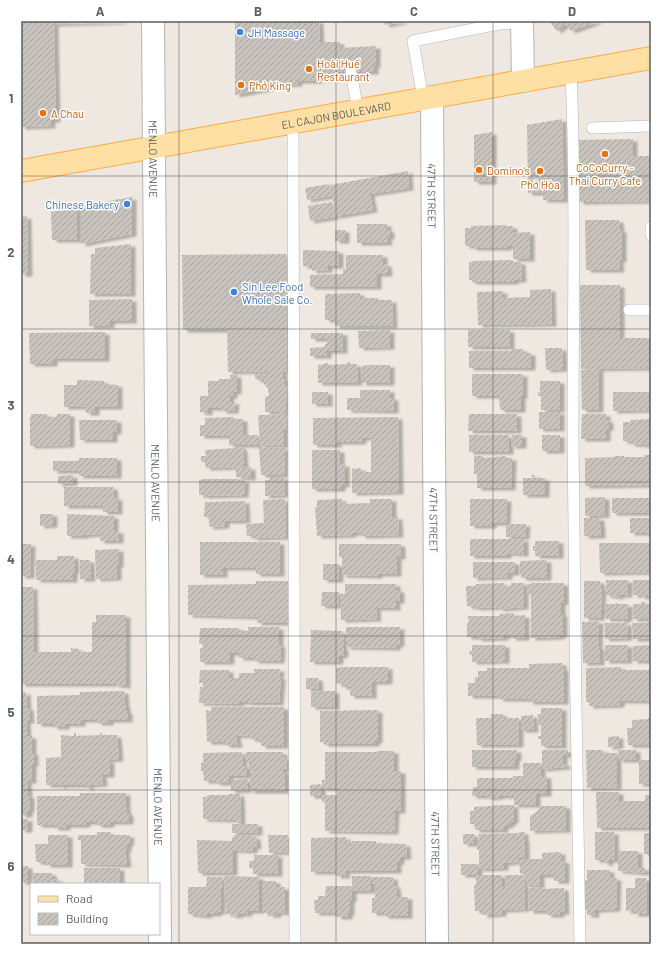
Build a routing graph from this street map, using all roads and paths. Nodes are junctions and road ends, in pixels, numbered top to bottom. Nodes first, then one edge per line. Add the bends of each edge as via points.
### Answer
1 (153, 21) edge
2 (522, 22) edge
3 (651, 58) edge
4 (351, 72) dead end
5 (572, 72) junction
6 (523, 81) junction
7 (428, 98) junction
8 (358, 110) junction
9 (293, 122) junction
10 (651, 126) edge
11 (592, 128) dead end
12 (154, 148) junction
13 (21, 172) edge
14 (651, 227) edge
15 (651, 235) edge
16 (629, 310) dead end
17 (651, 310) edge
18 (160, 883) edge
19 (295, 944) edge
20 (437, 944) edge
21 (580, 944) edge

1 - 12 street, MENLO AVENUE
2 - 6 street
2 - 7 lane via 413,41
3 - 5 main road, EL CAJON BOULEVARD
4 - 8 lane
5 - 6 main road, EL CAJON BOULEVARD
5 - 21 lane via 573,436
6 - 7 main road, EL CAJON BOULEVARD
7 - 8 main road, EL CAJON BOULEVARD
7 - 20 street, 47TH STREET
8 - 9 main road, EL CAJON BOULEVARD
9 - 12 main road, EL CAJON BOULEVARD
9 - 19 lane
10 - 11 lane
12 - 13 main road, EL CAJON BOULEVARD
12 - 18 street, MENLO AVENUE
14 - 15 lane
16 - 17 lane

